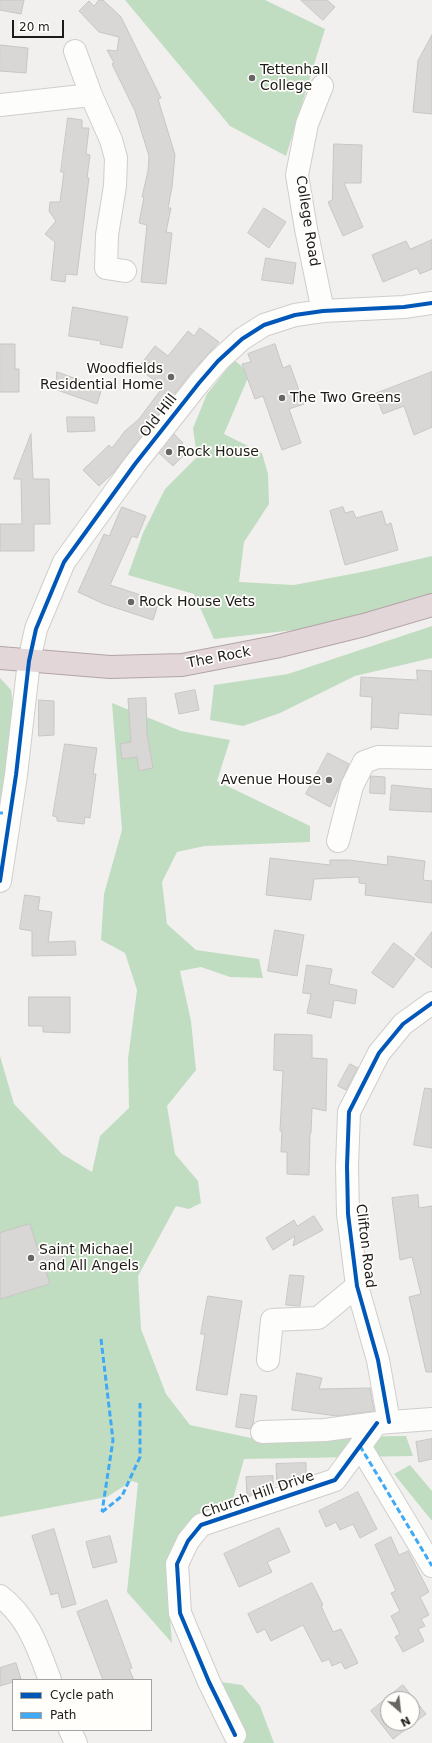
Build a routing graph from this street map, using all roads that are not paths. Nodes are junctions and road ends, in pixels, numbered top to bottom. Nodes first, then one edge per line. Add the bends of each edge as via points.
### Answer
1 (75, 51) dead end
2 (322, 86) dead end
3 (91, 95) junction
4 (0, 105) edge
5 (125, 270) dead end
6 (432, 303) edge
7 (324, 311) junction
8 (432, 605) edge
9 (0, 658) edge
10 (29, 661) junction
11 (432, 758) edge
12 (338, 842) dead end
13 (0, 880) edge
14 (432, 1003) edge
15 (357, 1286) junction
16 (268, 1360) dead end
17 (432, 1420) edge
18 (383, 1422) junction
19 (262, 1432) dead end
20 (360, 1446) junction
21 (432, 1566) edge
22 (0, 1596) edge
23 (50, 1679) edge
24 (70, 1731) edge
25 (235, 1735) dead end
26 (76, 1743) edge

1 - 3 street
2 - 7 street, College Road via 307,124 297,175
3 - 4 street
3 - 5 street via 116,158 106,268
6 - 7 street, Old Hill
7 - 10 street, Old Hill via 295,315 264,325 242,339 199,383 64,562 36,628
8 - 10 highway, The Rock via 290,643 182,665 110,667
9 - 10 highway, The Rock
10 - 13 street, Old Hill via 16,775
11 - 12 street via 378,757 364,762 352,786
14 - 15 street, Clifton Road via 403,1024 379,1053 349,1112 348,1214
15 - 16 street via 318,1318 272,1320
15 - 18 street, Clifton Road via 378,1360
17 - 18 street
18 - 19 street via 325,1430
18 - 20 street, Church Hill Drive
20 - 21 street
20 - 25 street, Church Hill Drive via 335,1480 201,1525 188,1541 177,1564 180,1614
22 - 23 street via 12,1605 26,1624
24 - 26 street

